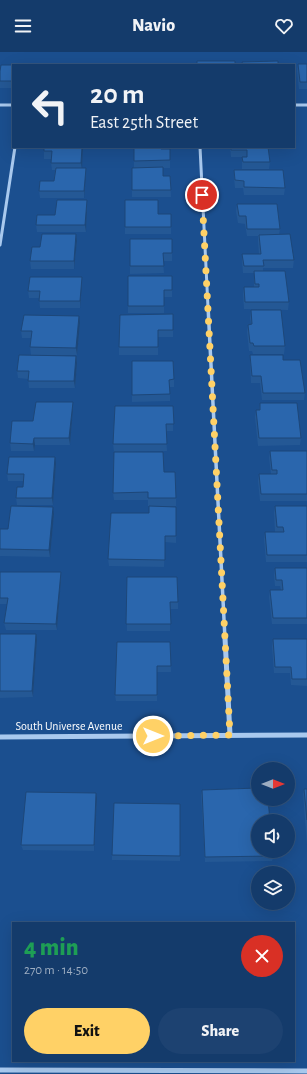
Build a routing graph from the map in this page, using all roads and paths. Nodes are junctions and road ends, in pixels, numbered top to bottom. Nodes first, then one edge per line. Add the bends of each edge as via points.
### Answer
1 (0, 105) edge
2 (12, 105) edge
3 (295, 105) edge
4 (307, 105) edge
5 (15, 148) edge
6 (200, 148) edge
7 (0, 245) edge
8 (230, 735) junction
9 (307, 735) edge
10 (0, 736) edge
11 (0, 1070) edge
12 (307, 1071) edge
13 (241, 1072) edge

1 - 2 street
3 - 4 street
5 - 7 street
6 - 8 street
8 - 9 street, South Universe Avenue
8 - 10 street, South Universe Avenue
11 - 13 street
12 - 13 street

